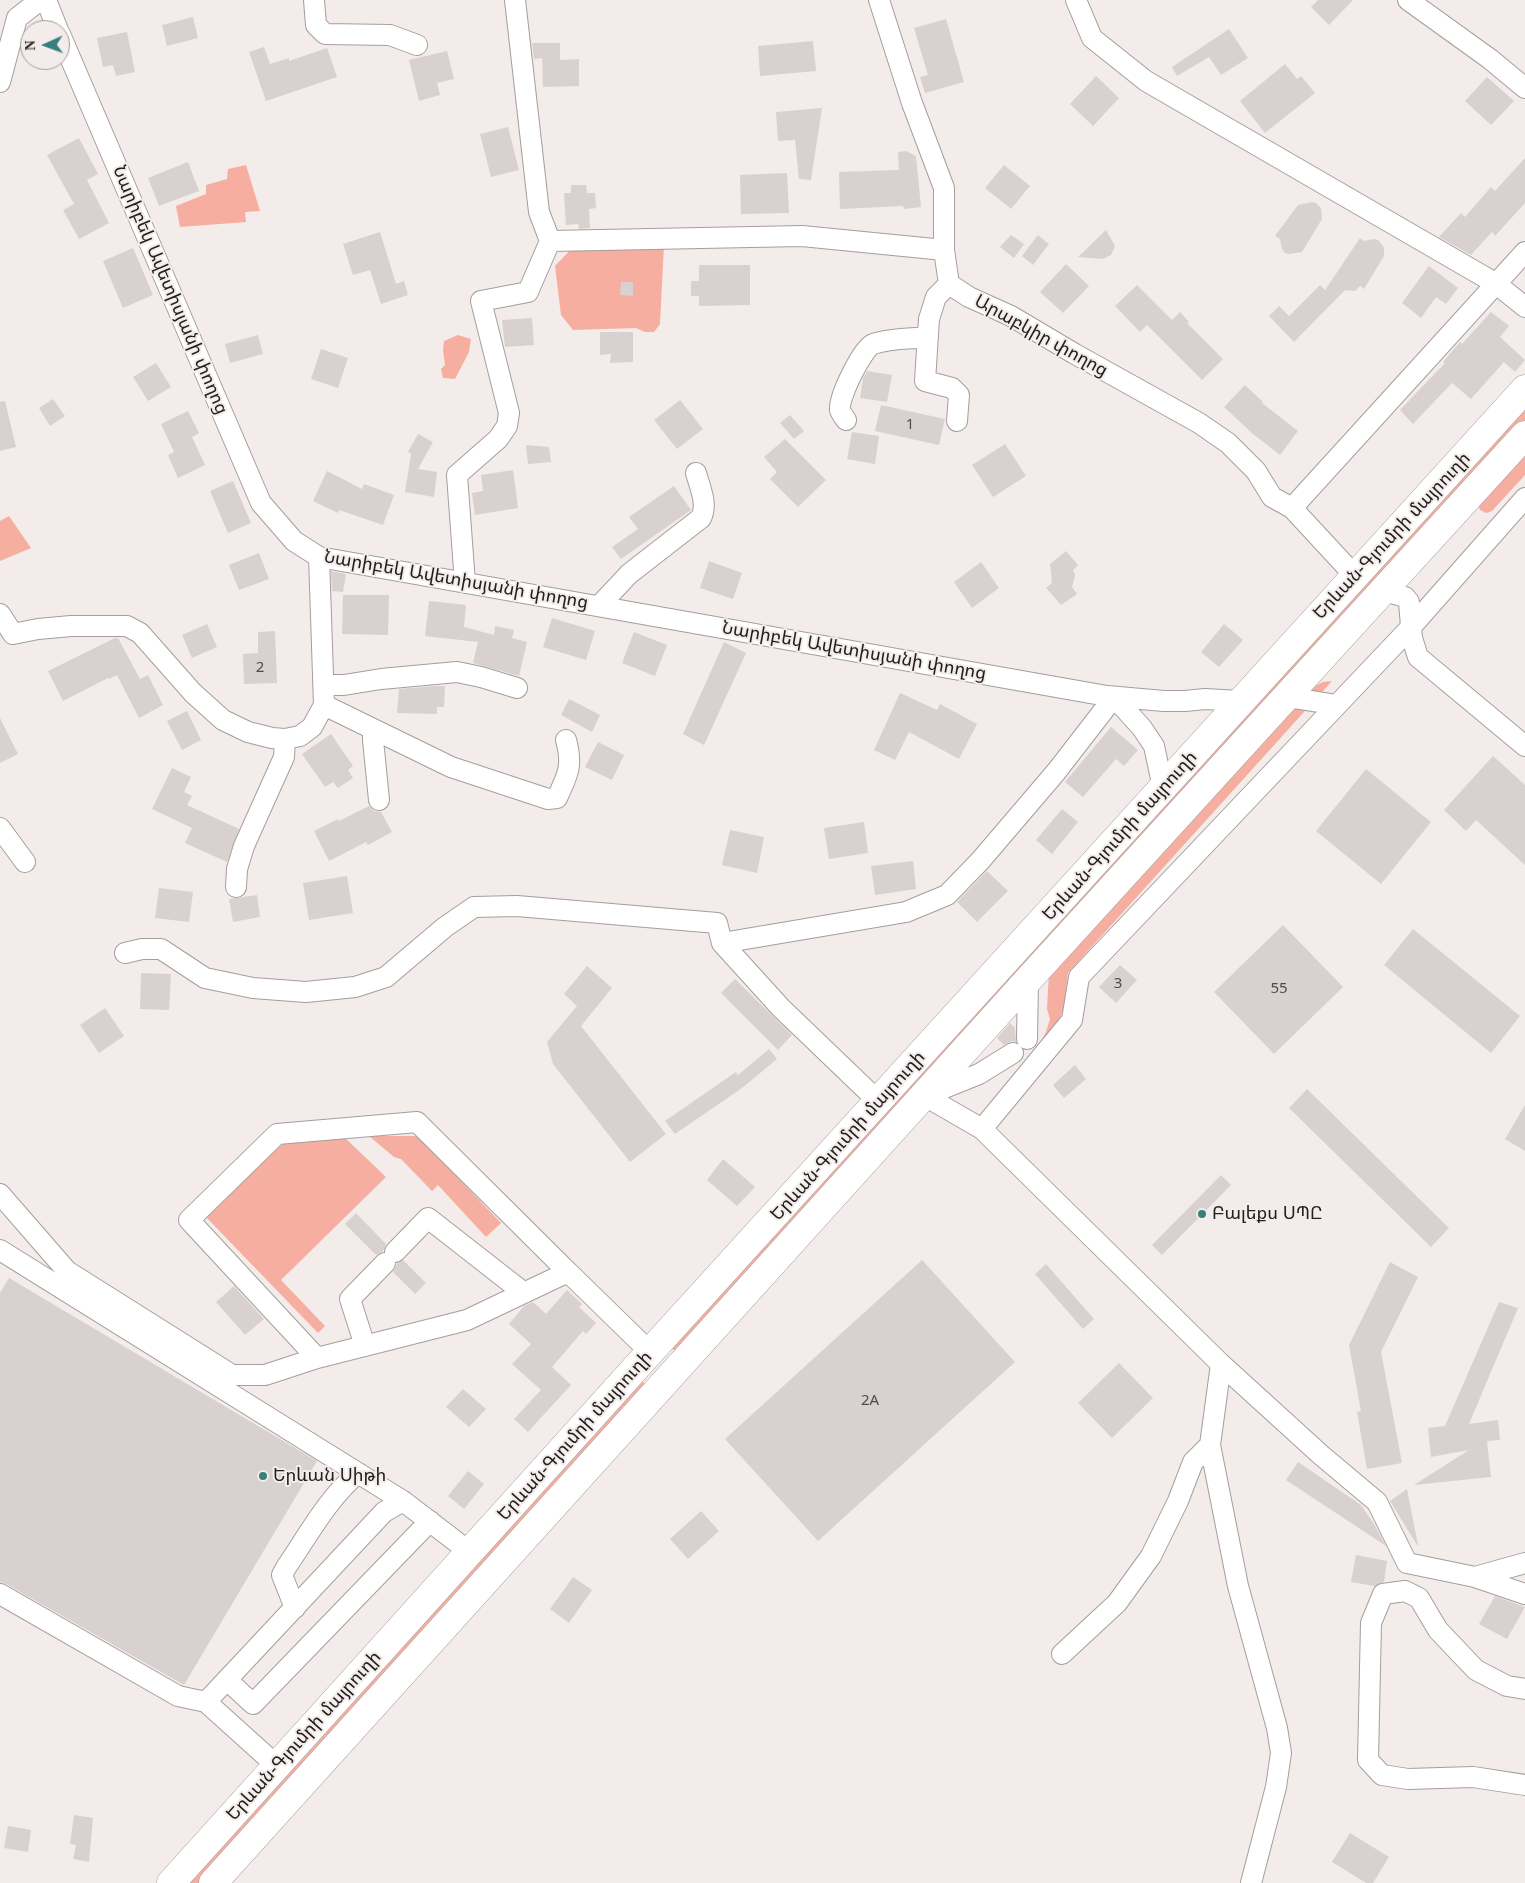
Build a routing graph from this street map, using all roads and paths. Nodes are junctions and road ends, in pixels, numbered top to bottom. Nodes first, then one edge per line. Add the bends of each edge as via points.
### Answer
1 (40, 0) edge
2 (46, 0) edge
3 (314, 0) edge
4 (515, 0) edge
5 (879, 0) edge
6 (1076, 0) edge
7 (1408, 0) edge
8 (8, 20) edge
9 (54, 20) edge
10 (418, 45) dead end
11 (70, 57) edge
12 (0, 82) edge
13 (1525, 88) edge
14 (550, 241) junction
15 (944, 250) junction
16 (1525, 252) edge
17 (1495, 283) junction
18 (949, 284) junction
19 (1525, 307) edge
20 (928, 337) junction
21 (1525, 389) edge
22 (846, 420) dead end
23 (957, 421) dead end
24 (1525, 435) edge
25 (696, 473) dead end
26 (1525, 498) edge
27 (1292, 508) junction
28 (319, 557) junction
29 (1355, 576) junction
30 (464, 583) junction
31 (1384, 591) junction
32 (599, 606) junction
33 (0, 614) edge
34 (1412, 626) junction
35 (6, 638) edge
36 (516, 688) dead end
37 (324, 695) junction
38 (1114, 697) junction
39 (1287, 697) junction
40 (1240, 701) junction
41 (1337, 705) junction
42 (374, 729) junction
43 (285, 739) junction
44 (566, 740) dead end
45 (1525, 746) edge
46 (1163, 788) junction
47 (379, 800) dead end
48 (0, 828) edge
49 (25, 862) dead end
50 (236, 887) dead end
51 (722, 943) junction
52 (125, 953) dead end
53 (1028, 980) junction
54 (1027, 1039) dead end
55 (1013, 1053) dead end
56 (925, 1096) junction
57 (879, 1102) junction
58 (982, 1129) junction
59 (0, 1194) edge
60 (0, 1250) edge
61 (568, 1272) junction
62 (524, 1293) junction
63 (365, 1346) junction
64 (647, 1355) junction
65 (317, 1358) junction
66 (1221, 1364) junction
67 (668, 1380) junction
68 (1210, 1445) junction
69 (358, 1473) junction
70 (403, 1501) junction
71 (430, 1521) junction
72 (471, 1553) junction
73 (1525, 1563) edge
74 (1475, 1577) junction
75 (0, 1594) edge
76 (1525, 1594) edge
77 (295, 1608) junction
78 (1062, 1654) dead end
79 (1525, 1689) edge
80 (216, 1691) junction
81 (281, 1762) junction
82 (1525, 1786) edge
83 (171, 1883) edge
84 (213, 1883) edge
85 (1251, 1883) edge

1 - 8 street
2 - 9 street
3 - 10 street via 316,26 325,34 390,35
4 - 14 street via 539,212
5 - 15 street via 944,188
6 - 17 street via 1092,38 1146,81
7 - 13 street
8 - 12 street
11 - 28 street, Նարիբեկ Ավետիսյանի փողոց via 262,503 294,541
14 - 15 street via 802,236
14 - 30 street via 528,292 481,301 509,413 507,426 498,439 457,475
15 - 18 street
16 - 17 street
17 - 19 street
17 - 27 street
18 - 20 street via 936,296
18 - 27 street, Արաբկիր փողոց via 1199,423 1228,443 1256,471 1272,497
20 - 22 street via 871,345 851,376 841,400 840,410
20 - 23 street via 925,381 952,388 959,396
21 - 29 highway, Երևան-Գյումրի մայրուղի
24 - 31 highway, Երևան-Գյումրի մայրուղի
25 - 32 street via 704,502 701,518 629,574
26 - 34 street
27 - 29 street, Արաբկիր փողոց
28 - 30 street, Նարիբեկ Ավետիսյանի փողոց
28 - 37 street
29 - 40 highway, Երևան-Գյումրի մայրուղի
30 - 32 street, Նարիբեկ Ավետիսյանի փողոց
31 - 34 street via 1405,597 1409,602
31 - 39 highway, Երևան-Գյումրի մայրուղի
32 - 38 street, Նարիբեկ Ավետիսյանի փողոց
33 - 35 street
34 - 41 street
34 - 45 street via 1418,656
35 - 43 street via 38,629 127,626 140,633 193,693 223,720 248,732
36 - 37 street via 457,672 344,685
37 - 42 street
37 - 43 street via 312,727 300,736
38 - 40 street, Նարիբեկ Ավետիսյանի փողոց
38 - 46 street via 1154,746
38 - 51 street via 1056,772 947,895 906,912
39 - 41 street
39 - 53 highway, Երևան-Գյումրի մայրուղի
40 - 46 highway, Երևան-Գյումրի մայրուղի
41 - 58 street via 1079,977 1072,1020
42 - 44 street via 451,767 548,799 557,798 565,782 571,758
42 - 47 street
43 - 50 street via 284,757 244,846
46 - 57 highway, Երևան-Գյումրի մայրուղի
48 - 49 street
51 - 52 street via 716,923 517,906 474,907 446,926 386,977 355,986 306,992 253,988 205,978 161,949
51 - 57 street via 781,1008
53 - 54 street
53 - 56 highway, Երևան-Գյումրի մայրուղի
55 - 56 street via 980,1074
56 - 58 street
56 - 67 highway, Երևան-Գյումրի մայրուղի
57 - 64 highway, Երևան-Գյումրի մայրուղի
58 - 66 street
59 - 65 street via 67,1271 232,1375 265,1375
60 - 69 street
61 - 62 street
61 - 64 street
61 - 65 street via 418,1122 278,1134 189,1220
62 - 63 street via 467,1320
62 - 63 street via 428,1218 350,1299
63 - 65 street
64 - 67 highway
64 - 72 highway, Երևան-Գյումրի մայրուղի
66 - 68 street
66 - 74 street via 1377,1502 1407,1563
67 - 84 highway, Երևան-Գյումրի մայրուղի
68 - 78 street via 1193,1462 1178,1502 1151,1556 1117,1603
68 - 85 street via 1238,1586 1281,1753 1276,1787
69 - 70 street
69 - 77 street via 325,1507 286,1566 282,1575
70 - 71 street
70 - 77 street via 384,1512
71 - 72 street
71 - 80 street via 253,1704
72 - 81 highway, Երևան-Գյումրի մայրուղի
73 - 74 street
74 - 76 street
75 - 80 street via 178,1696
77 - 80 street
79 - 82 street via 1507,1686 1476,1670 1438,1630 1419,1598 1405,1591 1383,1594 1371,1623 1368,1760 1382,1775 1400,1778 1473,1777
80 - 81 street
81 - 83 highway, Երևան-Գյումրի մայրուղի

